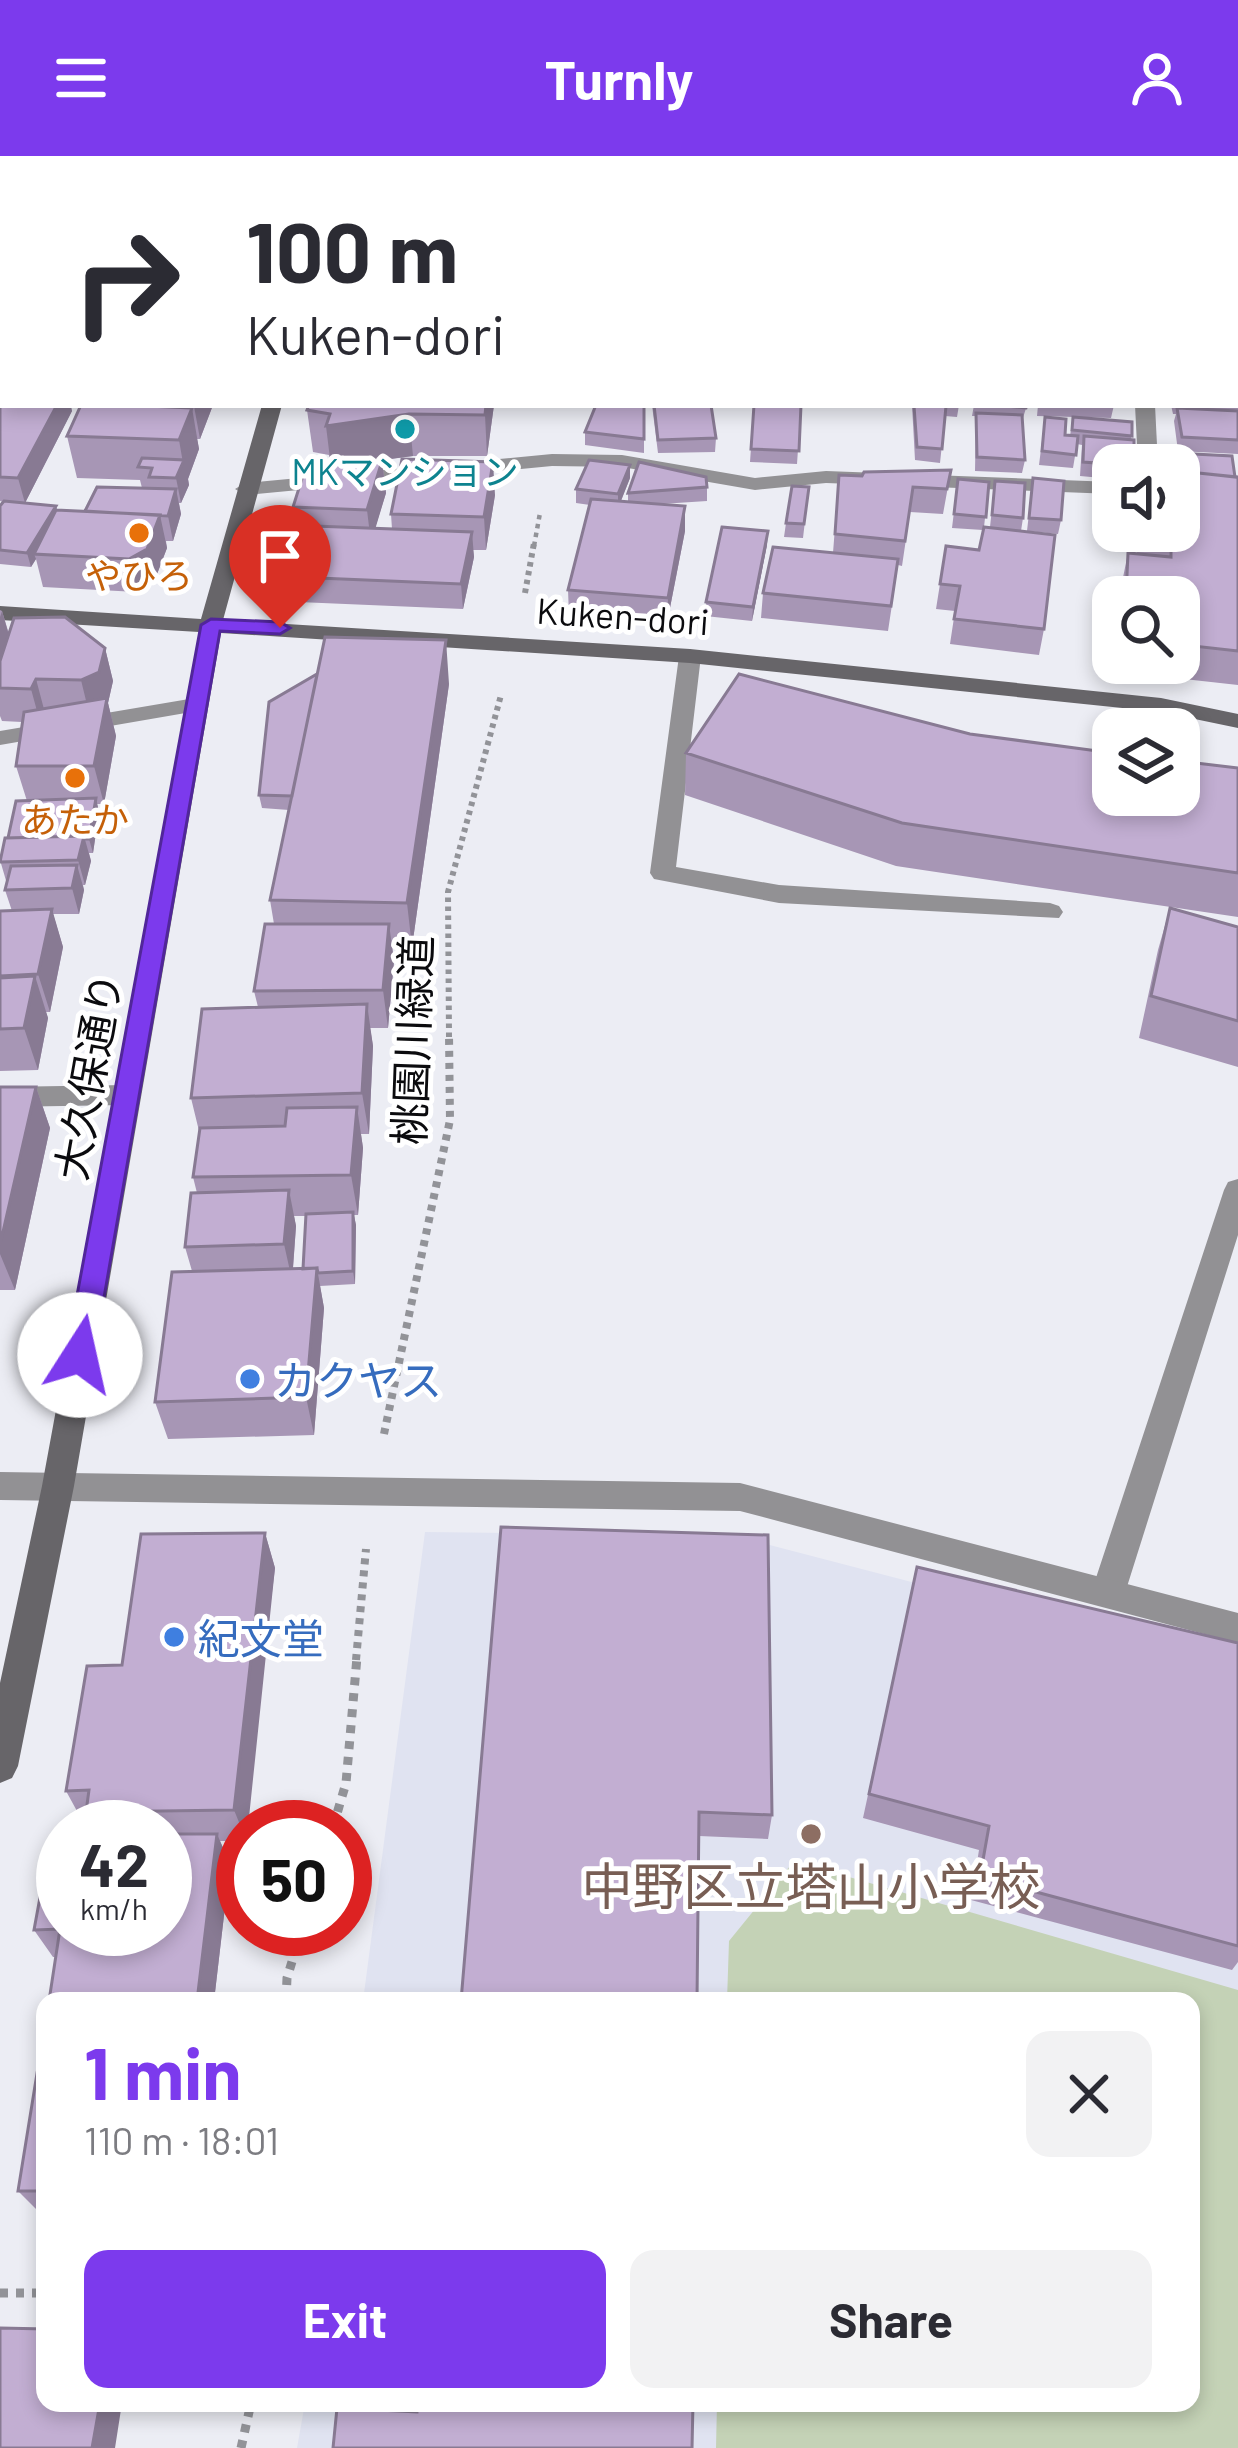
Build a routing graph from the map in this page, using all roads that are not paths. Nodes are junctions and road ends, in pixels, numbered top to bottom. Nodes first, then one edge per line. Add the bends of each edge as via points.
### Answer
1 (271, 408) edge
2 (1145, 408) edge
3 (1147, 444) edge
4 (1092, 487) edge
5 (245, 489) junction
6 (0, 613) edge
7 (211, 625) junction
8 (690, 656) junction
9 (195, 705) junction
10 (1238, 721) edge
11 (3, 736) edge
12 (1050, 912) dead end
13 (126, 1095) junction
14 (0, 1096) edge
15 (1238, 1190) edge
16 (0, 1486) edge
17 (58, 1486) junction
18 (1108, 1593) junction
19 (1238, 1628) edge
20 (0, 1766) edge

1 - 5 main road, 大久保通り
2 - 3 street
4 - 5 street via 826,477 755,484 622,461 552,460
5 - 7 main road, 大久保通り
6 - 7 main road, Kuken-dori
7 - 8 main road, Kuken-dori
7 - 9 main road, 大久保通り
8 - 10 main road, Kuken-dori via 1161,705
8 - 12 street via 663,873 779,895
9 - 11 street
9 - 13 main road, 大久保通り
13 - 14 street
13 - 17 main road, 大久保通り
15 - 18 street
16 - 17 street
17 - 18 street via 740,1497
17 - 20 main road, 大久保通り
18 - 19 street

